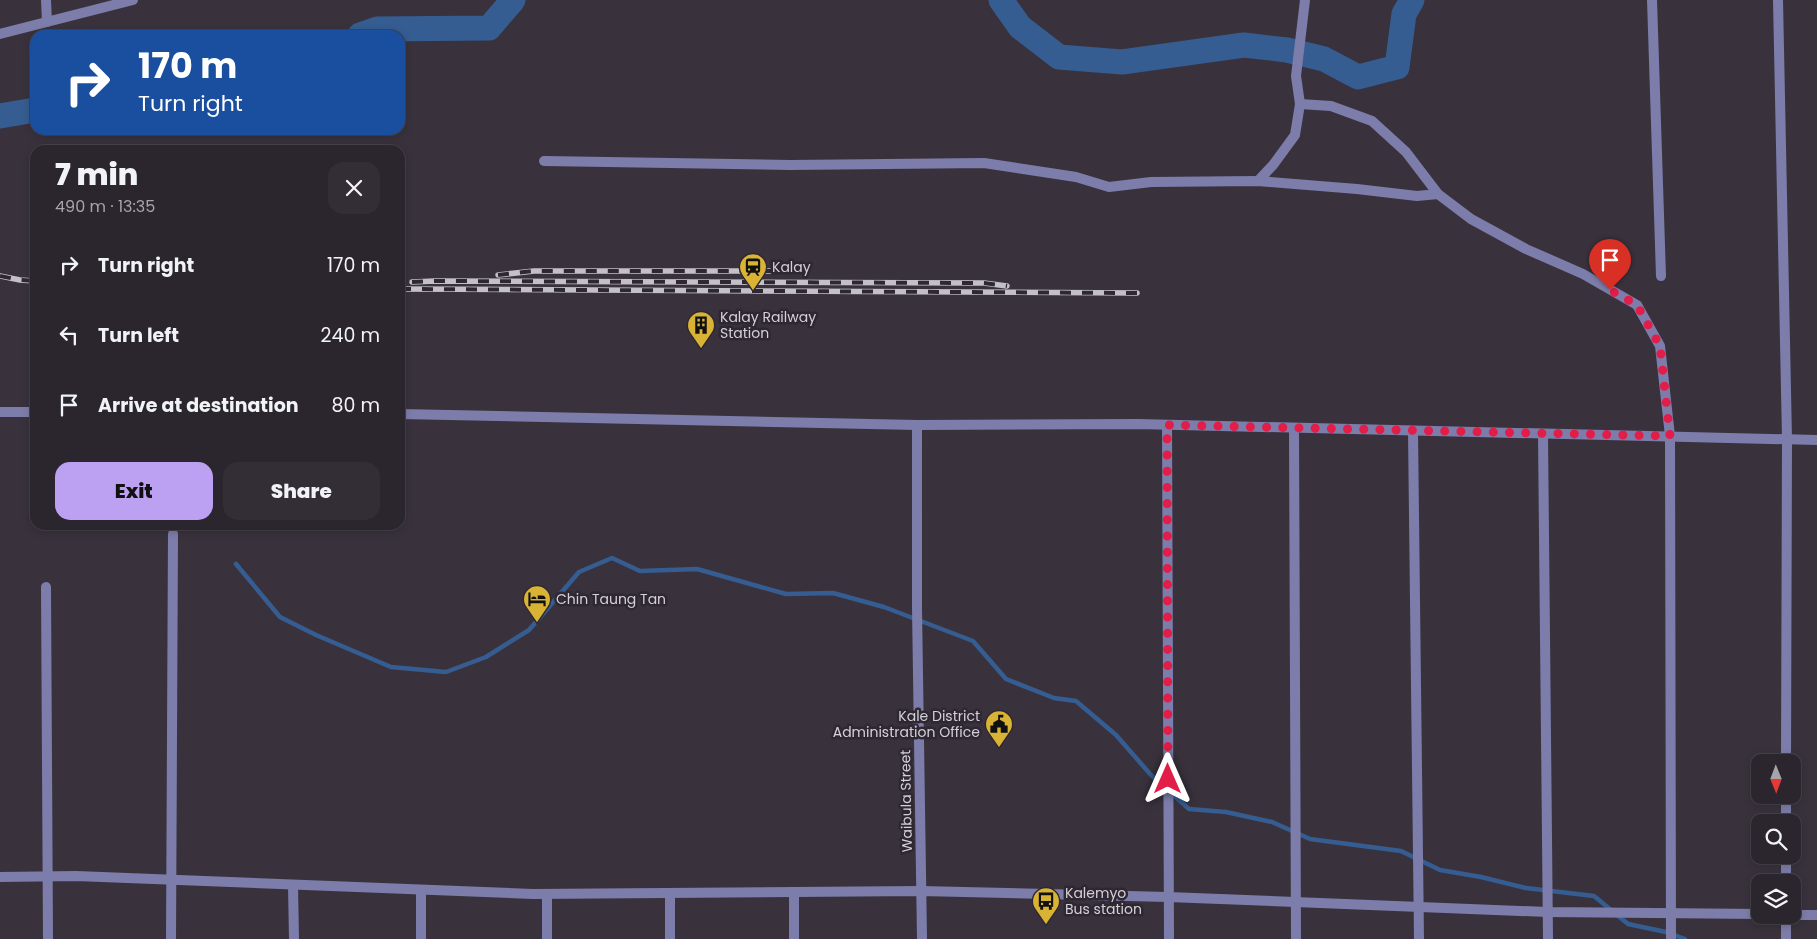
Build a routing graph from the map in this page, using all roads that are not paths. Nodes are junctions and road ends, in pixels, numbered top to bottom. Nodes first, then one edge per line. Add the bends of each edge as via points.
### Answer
1 (46, 0) edge
2 (133, 0) edge
3 (1305, 0) edge
4 (1652, 0) edge
5 (1778, 0) edge
6 (47, 22) junction
7 (0, 34) edge
8 (1300, 104) junction
9 (544, 161) dead end
10 (1258, 181) junction
11 (1438, 194) junction
12 (1661, 276) dead end
13 (0, 412) edge
14 (30, 412) edge
15 (405, 414) edge
16 (917, 425) junction
17 (1167, 425) junction
18 (1294, 428) junction
19 (1413, 431) junction
20 (1543, 434) junction
21 (1670, 436) junction
22 (1787, 439) junction
23 (1817, 440) edge
24 (173, 534) dead end
25 (46, 587) dead end
26 (1786, 754) edge
27 (48, 876) junction
28 (0, 877) edge
29 (171, 880) junction
30 (293, 885) junction
31 (421, 890) junction
32 (794, 892) junction
33 (922, 892) junction
34 (670, 893) junction
35 (547, 894) junction
36 (1168, 897) junction
37 (1295, 902) junction
38 (1418, 907) junction
39 (1548, 909) junction
40 (1671, 913) junction
41 (1751, 914) edge
42 (1801, 915) edge
43 (1817, 916) edge
44 (1786, 924) edge
45 (48, 939) edge
46 (171, 939) edge
47 (294, 939) edge
48 (421, 939) edge
49 (547, 939) edge
50 (670, 939) edge
51 (794, 939) edge
52 (922, 939) edge
53 (1169, 939) edge
54 (1296, 939) edge
55 (1419, 939) edge
56 (1548, 939) edge
57 (1671, 939) edge
58 (1786, 939) edge

1 - 6 street
2 - 6 street
3 - 8 street via 1296,76
4 - 12 street
5 - 22 street
6 - 7 street
8 - 10 street via 1295,135
8 - 11 street via 1331,106 1372,121 1406,152
9 - 10 street via 790,165 984,163 1076,177 1109,187 1151,182
10 - 11 street via 1416,196
11 - 21 street via 1471,219 1583,274 1637,305 1660,346
13 - 14 street
15 - 16 street
16 - 17 street
16 - 33 street, Waibula Street
17 - 18 street
17 - 36 street
18 - 19 street
18 - 37 street
19 - 20 street
19 - 38 street
20 - 21 street
20 - 39 street
21 - 22 street
21 - 40 street
22 - 23 street
22 - 26 street
24 - 29 street
25 - 27 street
27 - 28 street
27 - 29 street
27 - 45 street
29 - 30 street
29 - 46 street
30 - 31 street
30 - 47 street
31 - 35 street
31 - 48 street
32 - 33 street
32 - 34 street
32 - 51 street
33 - 36 street
33 - 52 street, Waibula Street
34 - 35 street
34 - 50 street
35 - 49 street
36 - 37 street
36 - 53 street
37 - 38 street
37 - 54 street
38 - 39 street
38 - 55 street
39 - 40 street
39 - 56 street
40 - 41 street
40 - 57 street
42 - 43 street
44 - 58 street

